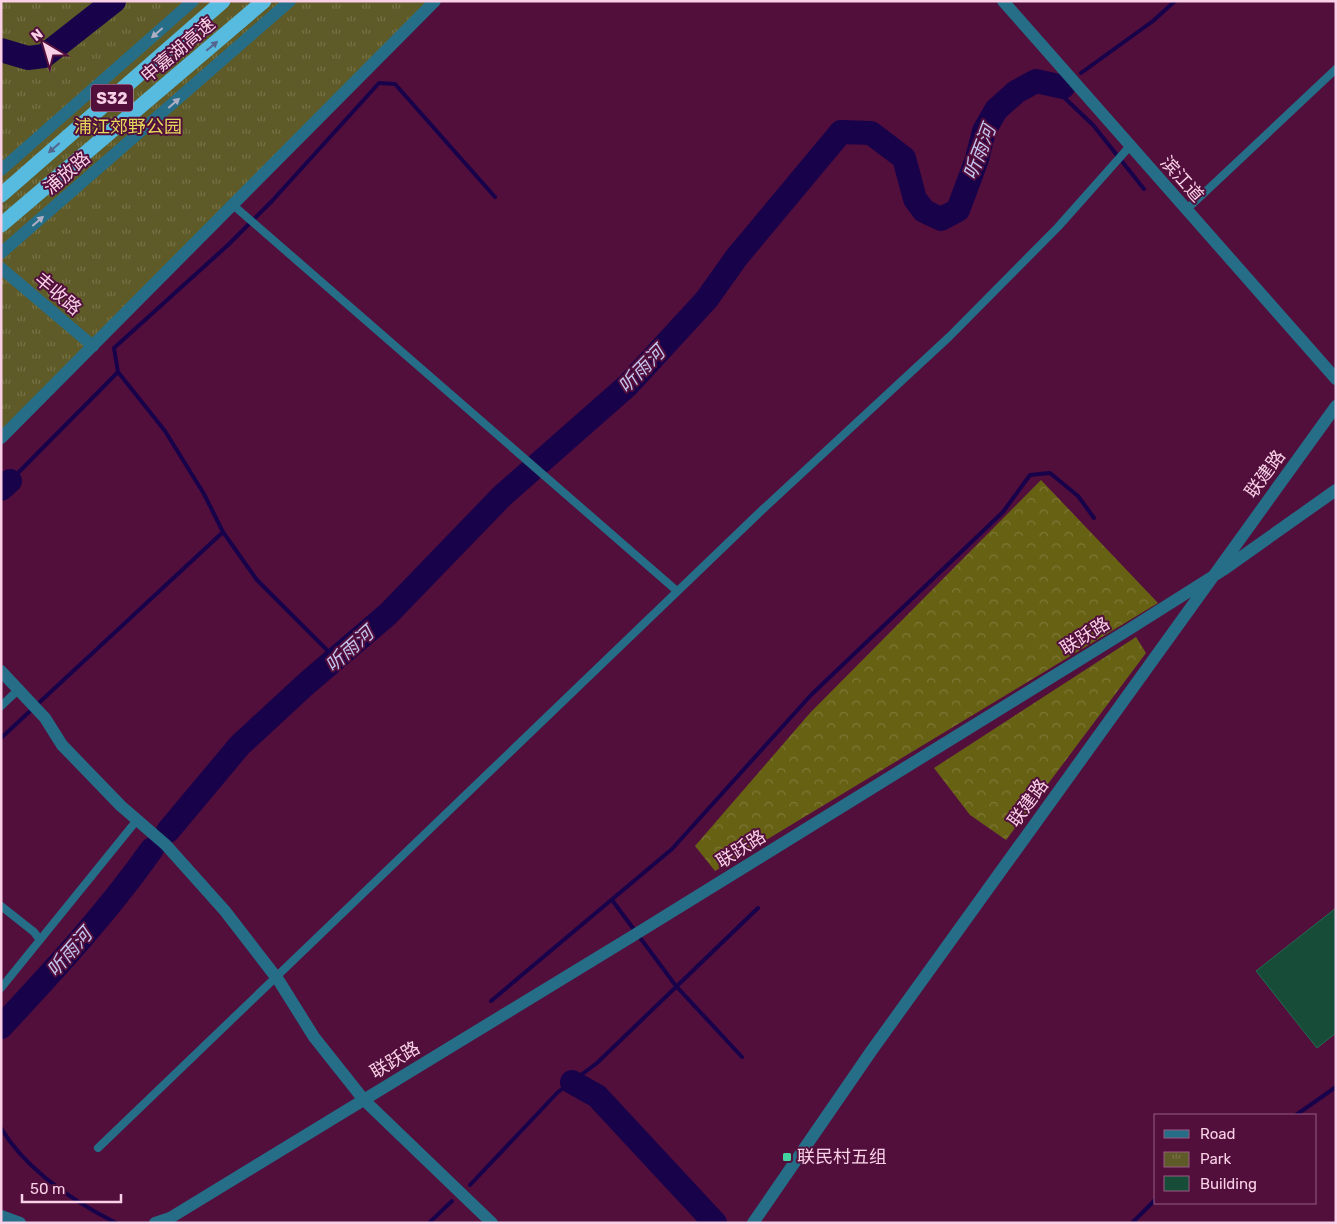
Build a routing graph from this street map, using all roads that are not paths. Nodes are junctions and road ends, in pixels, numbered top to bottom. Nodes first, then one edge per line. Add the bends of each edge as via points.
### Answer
1 (194, 1) edge
2 (223, 1) edge
3 (264, 1) edge
4 (290, 1) edge
5 (435, 1) edge
6 (1003, 1) edge
7 (1336, 69) edge
8 (1130, 146) junction
9 (1, 170) edge
10 (1, 195) edge
11 (233, 205) junction
12 (1186, 210) junction
13 (1, 225) edge
14 (1, 253) edge
15 (1, 268) edge
16 (93, 346) junction
17 (1336, 379) edge
18 (1334, 413) edge
19 (1, 438) edge
20 (1336, 490) edge
21 (1210, 578) junction
22 (677, 591) junction
23 (1, 671) edge
24 (19, 689) junction
25 (1, 706) edge
26 (137, 820) junction
27 (1, 906) edge
28 (40, 940) junction
29 (276, 976) junction
30 (1, 988) edge
31 (364, 1100) junction
32 (98, 1148) dead end
33 (1, 1216) edge
34 (20, 1223) edge
35 (155, 1223) edge
36 (492, 1223) edge
37 (753, 1223) edge

1 -> 9 street
2 -> 10 highway, 申嘉湖高速 / S32
13 -> 3 highway, 申嘉湖高速 / S32
14 -> 4 street, 浦放路
5 - 11 street
6 - 8 street, 滨江道
7 - 12 lane
8 - 12 street, 滨江道
8 - 22 lane via 1058,227 949,337
11 - 16 street
11 - 22 lane
12 - 17 street, 滨江道
15 - 16 street, 丰收路
16 - 19 street
18 - 21 street, 联建路
20 - 21 street, 联跃路
21 - 31 street, 联跃路
21 - 37 street, 联建路 via 872,1050
22 - 29 lane
23 - 24 street
24 - 25 lane
24 - 26 street via 46,718 62,745
26 - 28 lane
26 - 29 street via 166,845 225,911
27 - 28 lane
28 - 30 lane
29 - 31 street via 314,1037
29 - 32 lane
31 - 35 street, 联跃路 via 170,1218
31 - 36 street
33 - 34 street

